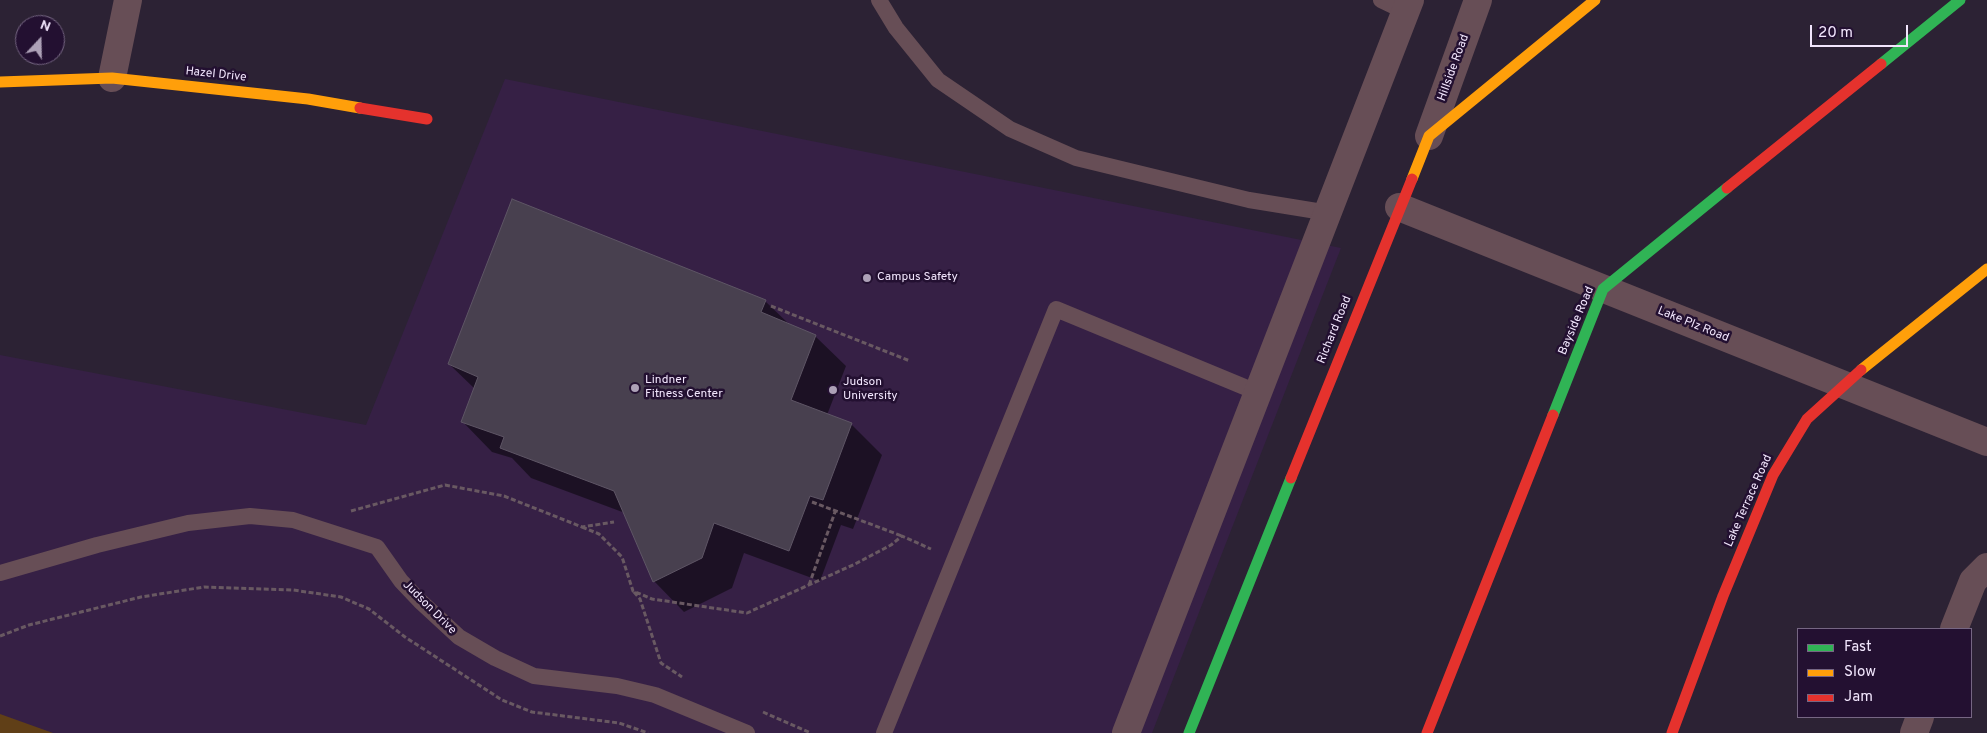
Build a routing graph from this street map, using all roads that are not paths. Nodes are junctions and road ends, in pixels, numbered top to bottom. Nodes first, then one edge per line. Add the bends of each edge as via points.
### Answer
1 (128, 0) edge
2 (879, 0) edge
3 (1381, 0) edge
4 (1478, 0) edge
5 (1595, 0) edge
6 (1960, 0) edge
7 (1408, 6) edge
8 (112, 78) junction
9 (0, 82) edge
10 (427, 119) dead end
11 (1429, 136) junction
12 (1399, 207) junction
13 (1329, 213) junction
14 (1987, 268) edge
15 (1603, 290) junction
16 (1842, 386) junction
17 (1259, 393) junction
18 (1987, 442) edge
19 (1987, 567) edge
20 (0, 574) edge
21 (1954, 628) edge
22 (1920, 718) edge
23 (747, 733) edge
24 (884, 733) edge
25 (1126, 733) edge
26 (1189, 733) edge
27 (1427, 733) edge
28 (1672, 733) edge
29 (1914, 733) edge

1 - 8 street
2 - 13 lane via 896,28 938,80 1010,129 1076,158 1249,200
3 - 7 lane
4 - 11 street, Hillside Road
5 - 11 street, Richard Road
6 - 15 street, Bayside Road
7 - 13 street
8 - 9 street, Hazel Drive
8 - 10 street, Hazel Drive via 308,99
11 - 12 street, Richard Road
12 - 15 street, Lake Plz Road
12 - 26 street, Richard Road
13 - 17 street
14 - 16 street, Lake Terrace Road
15 - 16 street, Lake Plz Road
15 - 27 street, Bayside Road
16 - 18 street, Lake Plz Road
16 - 28 street, Lake Terrace Road via 1807,418 1773,475
17 - 24 lane via 1056,309
17 - 25 street
19 - 21 street via 1973,581
20 - 23 lane, Judson Drive via 97,545 188,523 250,516 293,520 377,547 420,602 458,637 495,658 534,676 617,686 655,695
22 - 29 street

